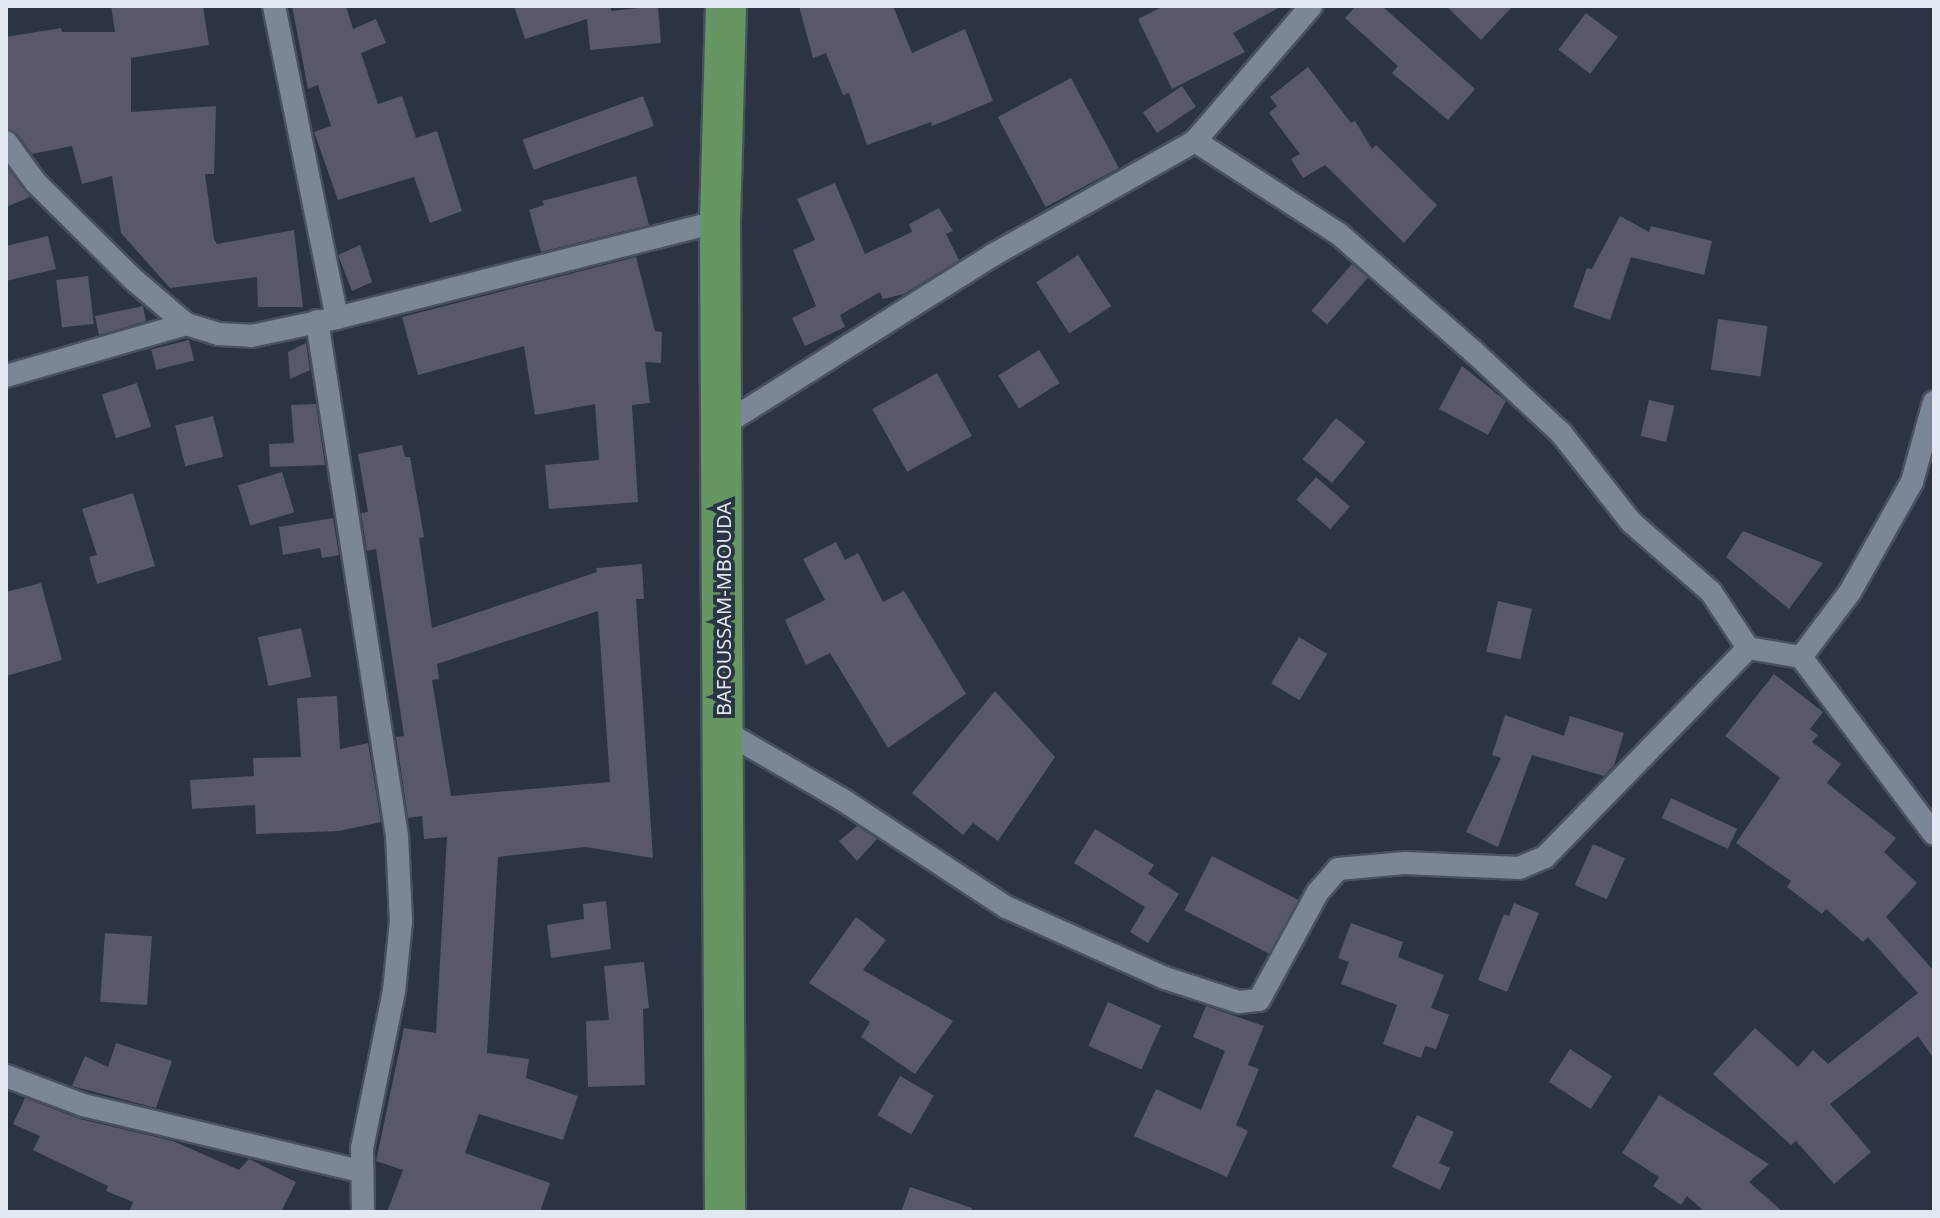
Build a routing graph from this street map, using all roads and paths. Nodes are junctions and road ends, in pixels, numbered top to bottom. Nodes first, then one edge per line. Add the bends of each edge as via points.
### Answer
1 (274, 6) edge
2 (726, 6) edge
3 (1311, 6) edge
4 (1195, 141) junction
5 (6, 142) edge
6 (720, 221) junction
7 (327, 320) junction
8 (186, 324) junction
9 (6, 376) edge
10 (1934, 402) edge
11 (723, 425) junction
12 (1748, 648) junction
13 (1801, 657) junction
14 (724, 731) junction
15 (1934, 834) edge
16 (6, 1076) edge
17 (360, 1171) junction
18 (363, 1212) edge
19 (725, 1212) edge

1 - 7 street
2 - 6 highway, BAFOUSSAM-MBOUDA
3 - 4 street
4 - 11 street via 993,255
4 - 12 street via 1339,234 1474,352 1561,433 1631,522 1711,592
5 - 8 street via 36,183
6 - 7 street
6 - 11 highway, BAFOUSSAM-MBOUDA
7 - 8 street via 251,336 218,334
7 - 17 street via 397,836 401,921 394,991
8 - 9 street
10 - 13 street via 1912,482 1850,592
11 - 14 highway, BAFOUSSAM-MBOUDA
12 - 13 street
12 - 14 street via 1545,857 1519,868 1405,863 1338,869 1318,892 1259,1000 1239,1002 1165,978 1006,907 843,800
13 - 15 street
14 - 19 highway, BAFOUSSAM-MBOUDA
16 - 17 street via 83,1105
17 - 18 street

